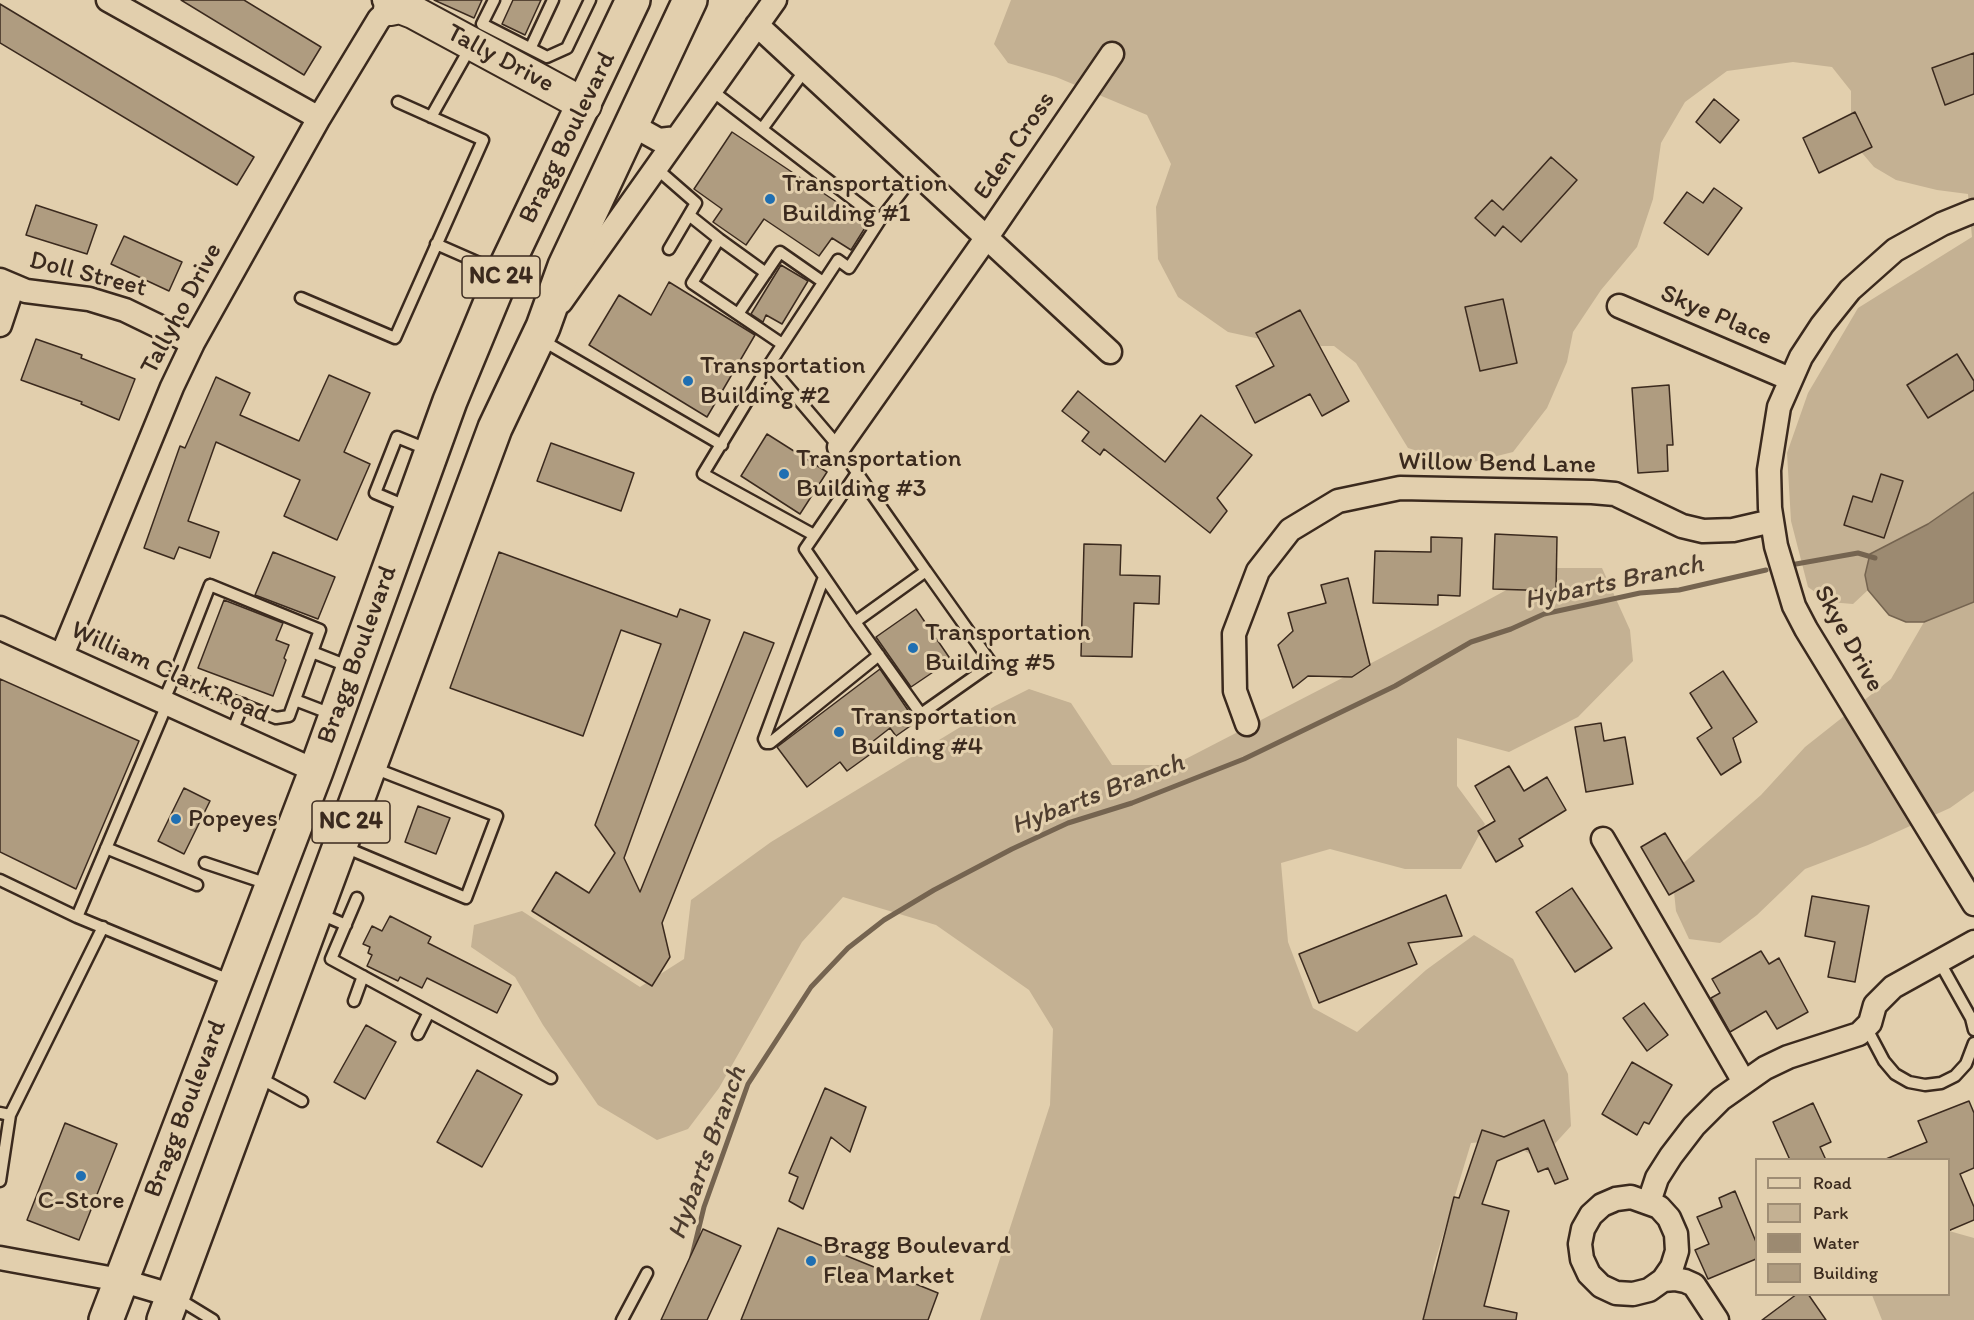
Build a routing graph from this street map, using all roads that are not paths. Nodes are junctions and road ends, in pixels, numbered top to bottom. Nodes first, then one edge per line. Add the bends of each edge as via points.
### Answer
1 (108, 0) edge
2 (494, 0) edge
3 (553, 0) edge
4 (590, 0) edge
5 (633, 0) edge
6 (690, 0) edge
7 (775, 0) edge
8 (387, 4) edge
9 (757, 26) junction
10 (477, 34) junction
11 (531, 47) junction
12 (1112, 54) dead end
13 (542, 68) junction
14 (805, 70) junction
15 (711, 90) junction
16 (398, 102) dead end
17 (585, 105) junction
18 (431, 117) junction
19 (319, 118) junction
20 (632, 125) junction
21 (762, 129) junction
22 (677, 138) junction
23 (657, 170) junction
24 (917, 172) junction
25 (1974, 211) edge
26 (689, 215) junction
27 (880, 220) junction
28 (987, 237) junction
29 (719, 239) junction
30 (436, 244) junction
31 (669, 249) dead end
32 (502, 273) junction
33 (766, 273) junction
34 (823, 282) junction
35 (7, 284) edge
36 (301, 298) dead end
37 (1619, 306) dead end
38 (738, 314) junction
39 (0, 325) edge
40 (540, 332) junction
41 (193, 343) junction
42 (782, 344) junction
43 (1110, 352) dead end
44 (769, 365) junction
45 (1790, 379) junction
46 (722, 445) junction
47 (838, 447) junction
48 (857, 473) junction
49 (1772, 521) junction
50 (814, 535) junction
51 (926, 571) junction
52 (824, 577) junction
53 (855, 622) junction
54 (0, 628) edge
55 (312, 652) junction
56 (62, 655) junction
57 (879, 655) junction
58 (354, 668) junction
59 (174, 677) junction
60 (295, 700) junction
61 (166, 701) junction
62 (243, 704) junction
63 (336, 716) junction
64 (1247, 724) dead end
65 (232, 732) junction
66 (371, 767) junction
67 (316, 771) junction
68 (1603, 839) dead end
69 (342, 846) junction
70 (106, 848) junction
71 (205, 863) dead end
72 (0, 880) edge
73 (197, 885) dead end
74 (271, 885) junction
75 (357, 898) dead end
76 (1974, 904) edge
77 (77, 917) junction
78 (331, 918) junction
79 (103, 927) junction
80 (1974, 942) edge
81 (1939, 961) junction
82 (363, 976) junction
83 (235, 982) junction
84 (354, 1001) dead end
85 (429, 1012) junction
86 (1866, 1028) junction
87 (1974, 1030) edge
88 (418, 1034) dead end
89 (1974, 1043) edge
90 (256, 1076) junction
91 (551, 1078) dead end
92 (1744, 1082) junction
93 (302, 1101) dead end
94 (5, 1114) edge
95 (0, 1181) edge
96 (1649, 1202) junction
97 (0, 1258) edge
98 (647, 1273) dead end
99 (120, 1280) junction
100 (1663, 1280) junction
101 (169, 1308) edge
102 (106, 1320) edge
103 (213, 1320) edge
104 (622, 1320) edge
105 (1717, 1320) edge

1 - 19 street
2 - 10 lane
3 - 11 lane
4 - 13 lane via 567,48
5 - 17 main road, Bragg Boulevard / NC 24
6 - 20 main road, Bragg Boulevard / NC 24
7 - 9 street
8 - 10 street, Tally Drive
8 - 19 street, Tallyho Drive
9 - 14 street
9 - 15 street
10 - 11 lane
10 - 13 street, Tally Drive
10 - 18 lane
11 - 13 lane
12 - 28 street, Eden Cross
13 - 17 street, Tally Drive
14 - 21 lane
14 - 24 street
15 - 21 lane
15 - 22 street
16 - 18 lane
17 - 32 main road, Bragg Boulevard / NC 24
18 - 30 lane via 483,140
19 - 41 street, Tallyho Drive
20 - 22 street via 659,140
20 - 40 main road, Bragg Boulevard / NC 24 via 565,266
21 - 27 lane
22 - 23 street
23 - 26 lane via 696,203
23 - 40 street
24 - 27 lane
24 - 28 street
25 - 45 street, Skye Drive via 1942,224 1882,261 1850,290 1822,326
26 - 29 lane
26 - 31 lane
27 - 34 lane via 849,268 838,260
28 - 43 street
28 - 47 street, Eden Cross
29 - 33 lane
29 - 38 lane via 692,283
30 - 32 lane
30 - 36 lane via 395,338
32 - 58 main road, Bragg Boulevard / NC 24 via 432,451
33 - 34 lane via 780,252
33 - 38 lane
34 - 42 lane
35 - 39 street
35 - 41 street, Doll Street via 125,310
37 - 45 street, Skye Place
38 - 42 lane
40 - 46 lane
40 - 66 main road, Bragg Boulevard / NC 24 via 495,428
41 - 56 street, Tallyho Drive
42 - 44 lane
44 - 46 lane
44 - 47 lane
45 - 49 street, Skye Drive via 1772,445
46 - 50 lane via 703,474
47 - 48 lane
48 - 50 lane
48 - 51 lane
49 - 64 street, Willow Bend Lane via 1732,530 1703,531 1682,526 1615,494 1592,492 1400,488 1338,501 1290,530 1258,571 1234,634 1235,691
49 - 76 street, Skye Drive via 1785,583 1806,629
50 - 52 lane via 805,549
51 - 53 lane
51 - 57 lane via 992,664 921,714
52 - 53 lane
52 - 57 lane via 764,739 766,743
53 - 57 lane
54 - 56 street, William Clark Road
55 - 58 lane
55 - 59 lane via 320,630 210,585
55 - 60 lane
56 - 61 street, William Clark Road
58 - 63 main road, Bragg Boulevard / NC 24
59 - 61 lane
59 - 62 lane
60 - 62 lane via 289,716 283,718
60 - 63 lane
61 - 65 street, William Clark Road
61 - 70 lane
62 - 65 lane
63 - 67 main road, Bragg Boulevard / NC 24
65 - 67 street, William Clark Road
66 - 69 main road, Bragg Boulevard / NC 24
66 - 69 lane via 497,816 466,898
67 - 74 main road, Bragg Boulevard / NC 24
68 - 92 street
69 - 78 main road, Bragg Boulevard / NC 24
70 - 73 lane
70 - 77 lane
71 - 74 lane
72 - 77 lane
74 - 83 main road, Bragg Boulevard / NC 24
75 - 78 lane
77 - 79 lane
78 - 82 lane via 331,959
78 - 90 main road, Bragg Boulevard / NC 24
79 - 83 lane
79 - 94 lane
80 - 81 street
81 - 86 street via 1883,995
81 - 87 lane
82 - 84 lane
82 - 85 lane
83 - 99 main road, Bragg Boulevard / NC 24
85 - 88 lane
85 - 91 lane
86 - 89 lane via 1895,1074 1925,1085 1955,1076 1966,1064
86 - 92 street via 1859,1034 1788,1057
90 - 93 lane
90 - 101 main road, Bragg Boulevard / NC 24
92 - 96 street via 1720,1099 1694,1126 1657,1178
94 - 95 lane
96 - 100 street via 1669,1218 1676,1234 1677,1251
96 - 100 street via 1631,1197 1602,1205 1583,1229 1582,1259 1595,1280 1616,1293 1649,1290
97 - 99 street
98 - 104 lane
99 - 101 street
99 - 102 main road, Bragg Boulevard / NC 24
100 - 105 street via 1675,1279 1694,1286
101 - 103 lane

